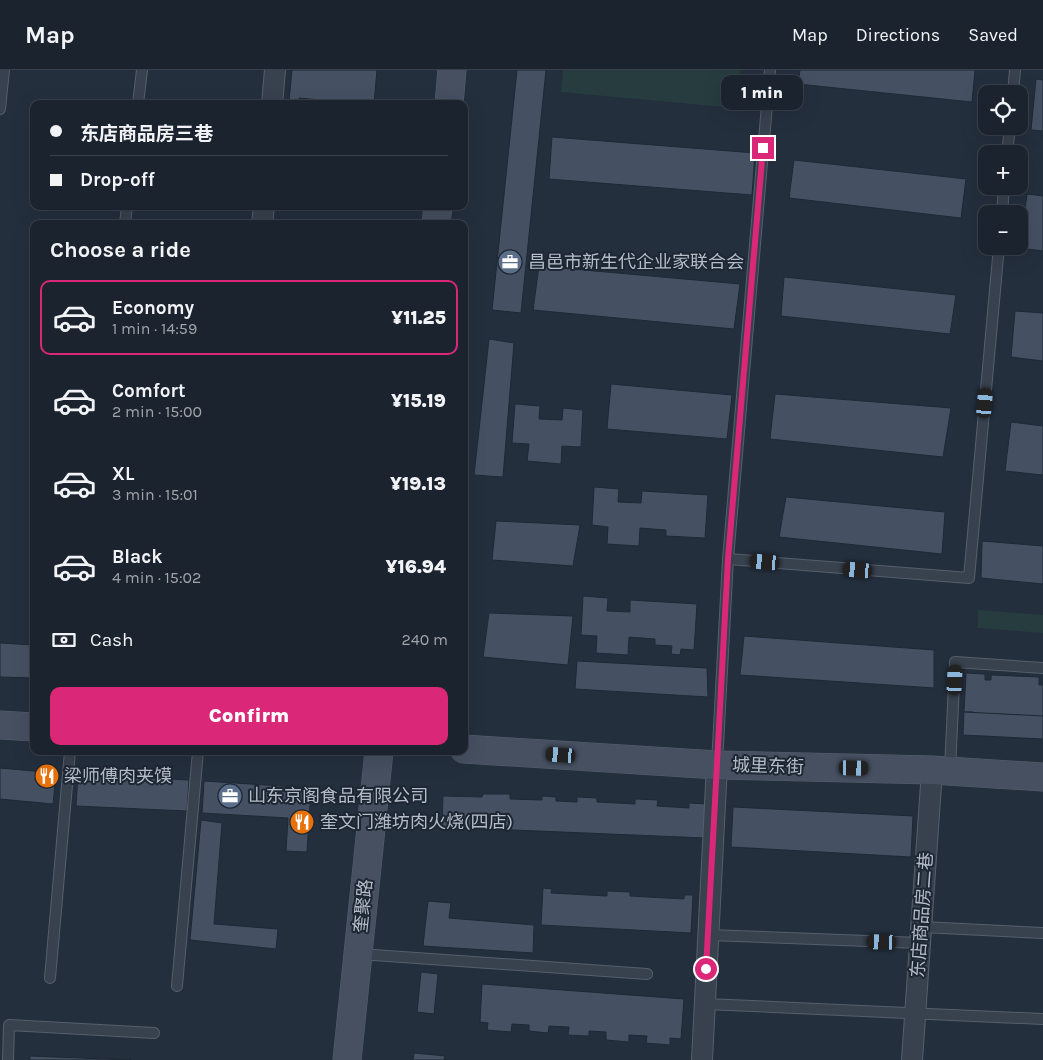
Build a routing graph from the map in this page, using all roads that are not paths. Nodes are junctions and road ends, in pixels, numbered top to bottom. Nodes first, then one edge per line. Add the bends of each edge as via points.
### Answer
1 (4, 70) edge
2 (142, 70) edge
3 (275, 70) edge
4 (452, 70) edge
5 (770, 70) edge
6 (1015, 70) edge
7 (1013, 85) edge
8 (138, 100) edge
9 (272, 100) edge
10 (449, 100) edge
11 (0, 109) edge
12 (998, 255) edge
13 (728, 559) junction
14 (1043, 668) edge
15 (0, 726) edge
16 (30, 727) edge
17 (468, 750) edge
18 (70, 755) edge
19 (198, 755) edge
20 (379, 755) edge
21 (717, 765) junction
22 (941, 771) junction
23 (1043, 777) edge
24 (1043, 933) edge
25 (708, 935) junction
26 (921, 935) junction
27 (358, 954) junction
28 (647, 974) dead end
29 (50, 978) dead end
30 (177, 986) dead end
31 (705, 1004) junction
32 (916, 1014) junction
33 (1043, 1019) edge
34 (154, 1033) dead end
35 (8, 1060) edge
36 (347, 1060) edge
37 (702, 1060) edge
38 (912, 1060) edge

1 - 11 lane
2 - 8 lane
3 - 9 street
4 - 10 street
5 - 13 lane
6 - 7 lane
12 - 13 lane via 969,578
13 - 21 lane
14 - 22 lane via 956,662
15 - 16 street
17 - 21 street, 城里东街
18 - 29 lane
19 - 30 lane
20 - 27 street, 奎聚路
21 - 22 street, 城里东街
21 - 25 street
22 - 23 street, 城里东街
22 - 26 street, 东店商品房二巷
24 - 26 lane
25 - 26 lane
25 - 31 street
26 - 32 street, 东店商品房二巷
27 - 28 lane
27 - 36 street, 奎聚路
31 - 32 lane
31 - 37 street
32 - 33 lane
32 - 38 street, 东店商品房二巷
34 - 35 lane via 9,1025

